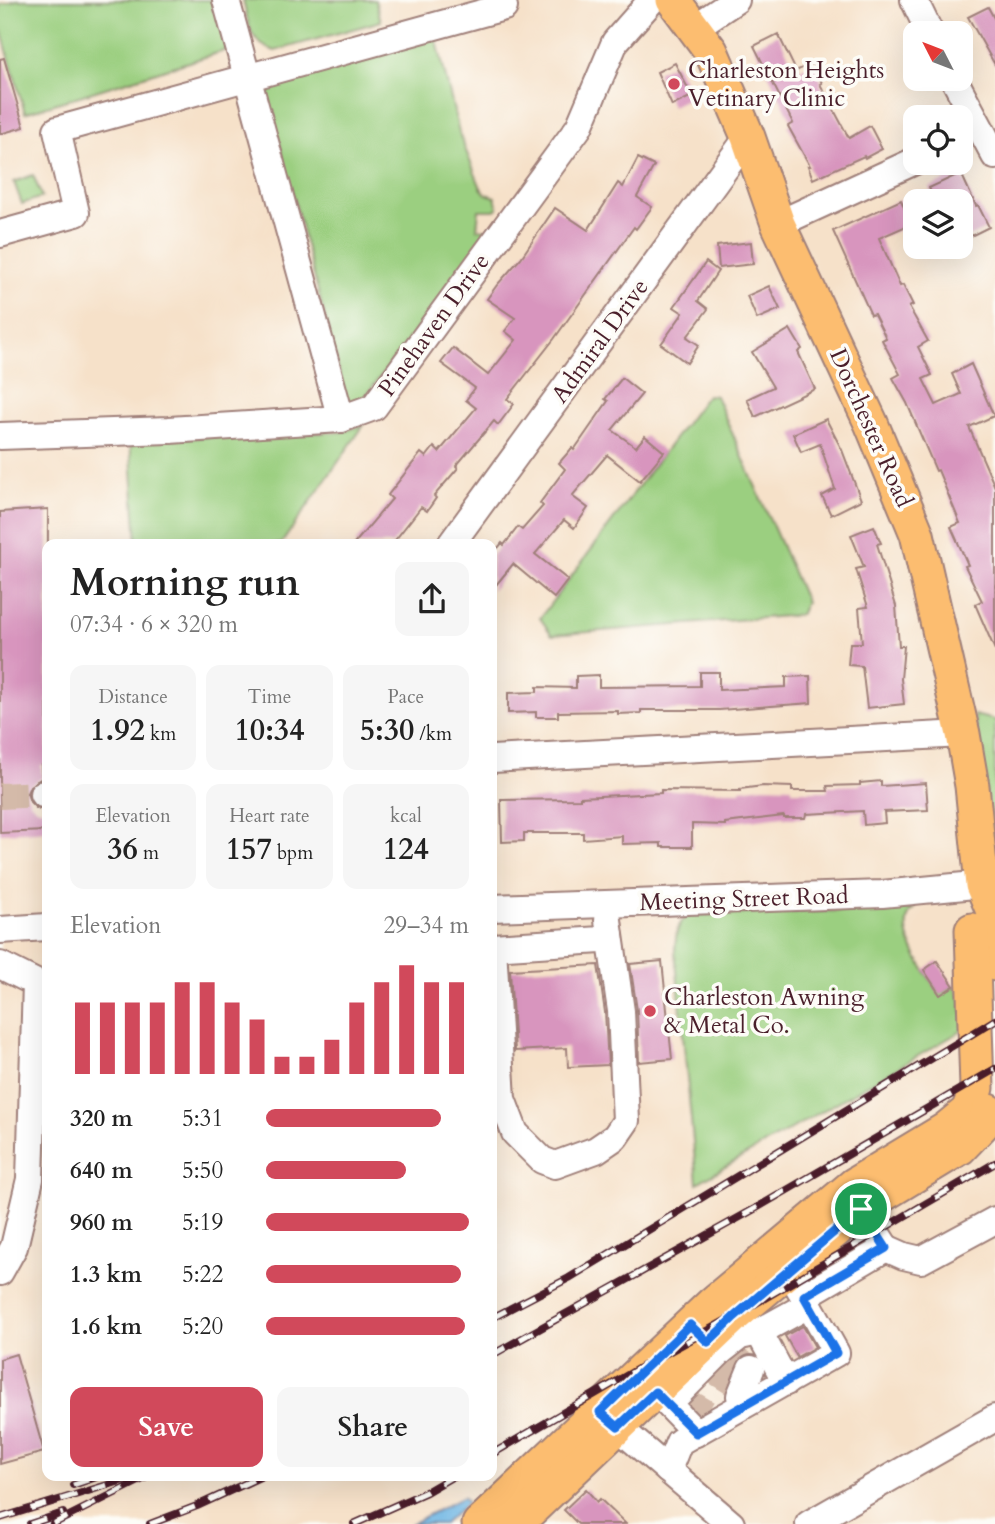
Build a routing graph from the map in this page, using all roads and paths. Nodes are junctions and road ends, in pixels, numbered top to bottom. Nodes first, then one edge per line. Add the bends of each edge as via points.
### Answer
1 (226, 0) edge
2 (652, 0) edge
3 (673, 0) edge
4 (736, 0) edge
5 (921, 2) edge
6 (504, 7) dead end
7 (927, 21) edge
8 (694, 28) junction
9 (248, 77) junction
10 (748, 137) junction
11 (973, 137) edge
12 (995, 156) edge
13 (903, 167) edge
14 (778, 225) junction
15 (0, 234) edge
16 (341, 419) junction
17 (0, 436) edge
18 (455, 539) edge
19 (963, 734) junction
20 (497, 759) edge
21 (989, 884) edge
22 (606, 904) junction
23 (497, 908) edge
24 (42, 927) edge
25 (0, 930) edge
26 (610, 934) junction
27 (497, 947) edge
28 (995, 964) edge
29 (1, 965) edge
30 (497, 1023) edge
31 (995, 1096) edge
32 (861, 1209) junction
33 (995, 1220) edge
34 (886, 1248) junction
35 (0, 1272) edge
36 (792, 1290) junction
37 (759, 1332) junction
38 (786, 1382) junction
39 (708, 1383) junction
40 (995, 1418) edge
41 (609, 1419) junction
42 (668, 1470) junction
43 (479, 1524) edge
44 (516, 1524) edge
45 (731, 1524) edge
46 (809, 1524) edge

1 - 9 street
2 - 16 street, Pinehaven Drive via 615,42 579,127 374,407
3 - 8 main road, Dorchester Road
4 - 8 street
5 - 7 street
6 - 9 street
8 - 10 main road, Dorchester Road via 711,51
9 - 15 street via 57,130 76,213
9 - 16 street
10 - 14 main road, Dorchester Road
10 - 18 street, Admiral Drive
11 - 12 street
13 - 14 street
14 - 19 main road, Dorchester Road via 917,534
16 - 17 street, Pinehaven Drive
19 - 20 street
19 - 21 main road, Dorchester Road
21 - 22 street, Meeting Street Road via 882,894
21 - 28 main road, Dorchester Road
21 - 39 main road, Dorchester Road via 971,916 977,1088 968,1111 855,1184
22 - 23 street, Meeting Street Road
22 - 26 street
24 - 25 street
25 - 29 street
26 - 27 street via 601,940
26 - 30 street via 621,1011 626,1121 615,1137 596,1150 555,1165 542,1160 515,1133 502,1099
29 - 35 street via 36,983 30,1179 14,1247
31 - 32 main road, Dorchester Road via 984,1123 960,1148
32 - 34 street
32 - 36 main road, Dorchester Road
33 - 34 street via 921,1260
34 - 36 street
36 - 37 street via 785,1318
36 - 38 street via 836,1353
36 - 39 main road, Dorchester Road
37 - 38 street
37 - 39 street via 740,1336
38 - 39 street
39 - 41 main road, Dorchester Road
39 - 41 main road, Dorchester Road
39 - 42 street
40 - 46 street
41 - 42 street
41 - 43 main road, Dorchester Road
41 - 44 main road, Dorchester Road
42 - 45 street

